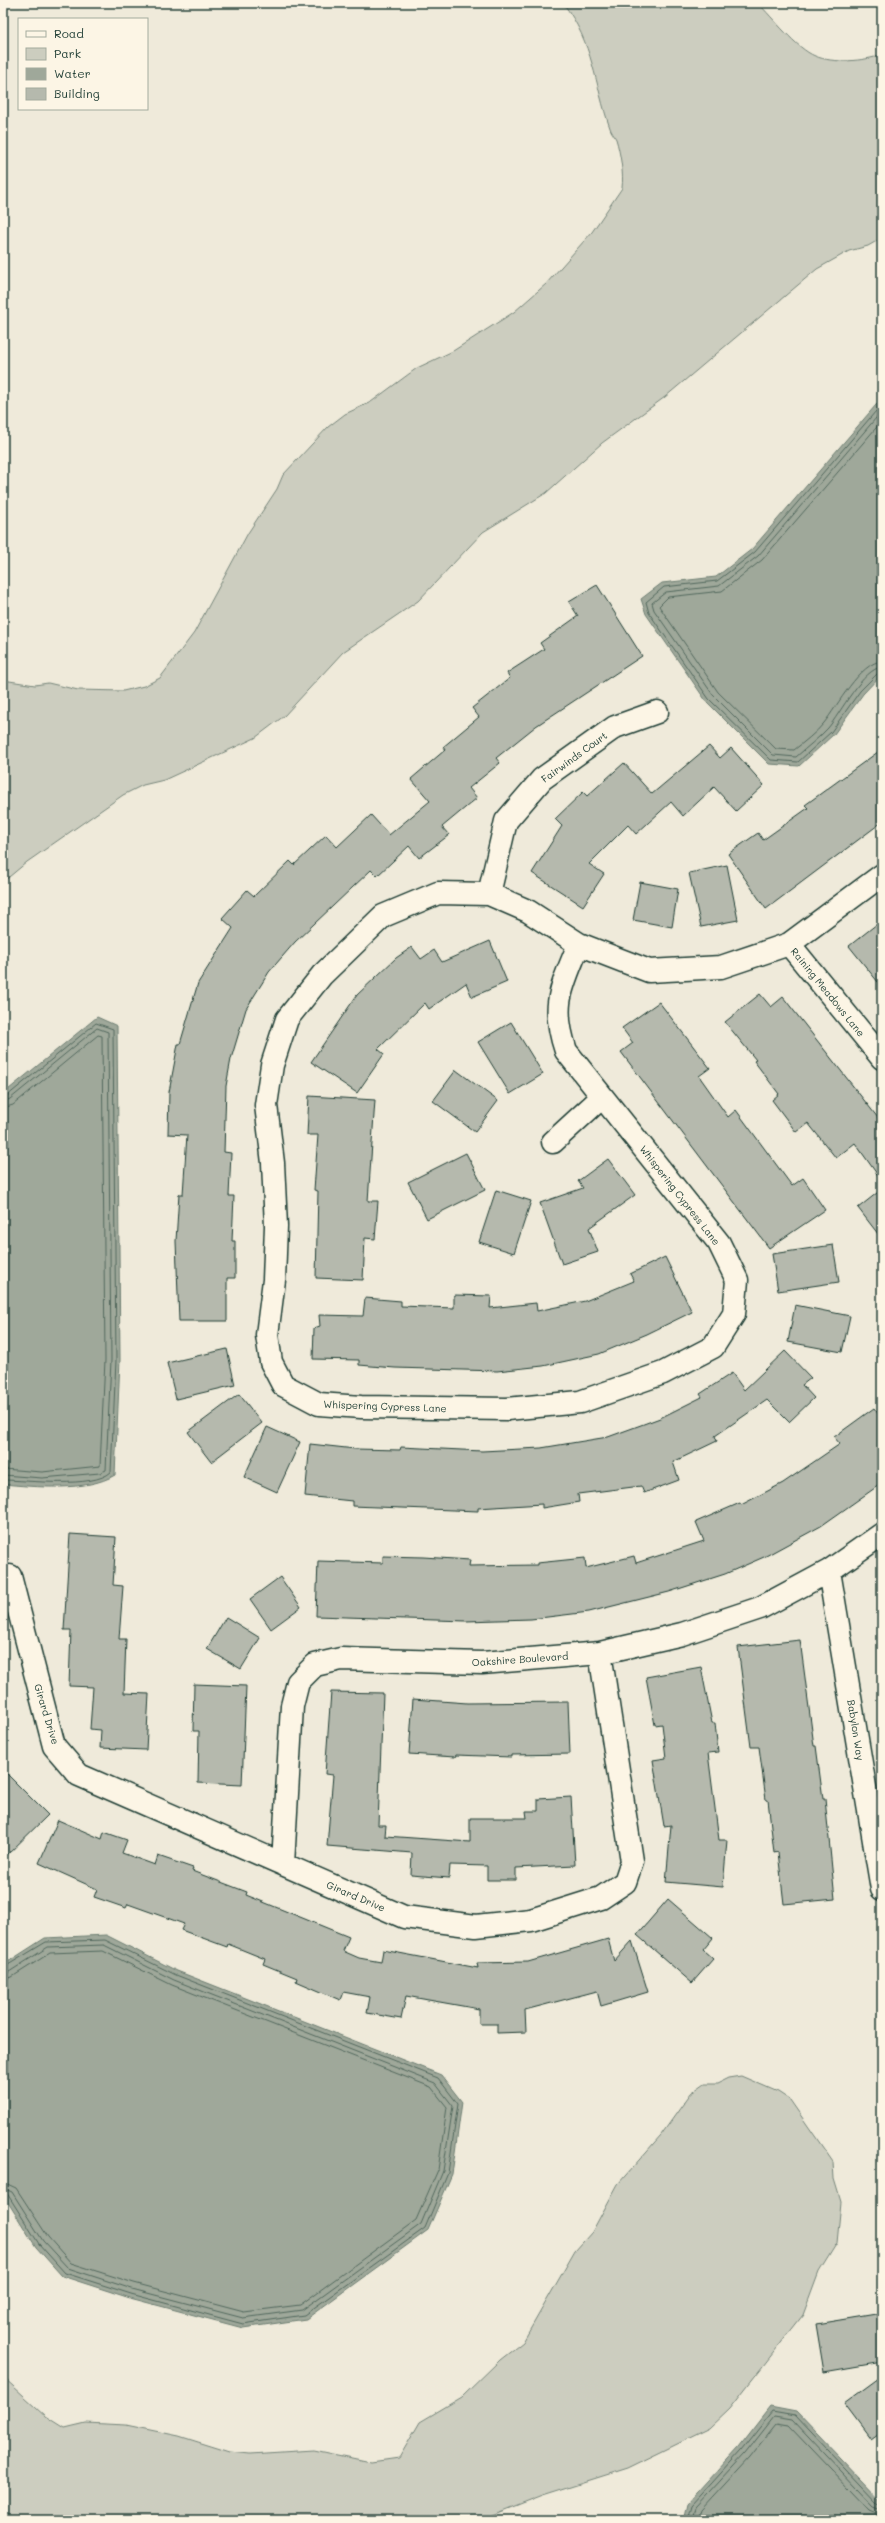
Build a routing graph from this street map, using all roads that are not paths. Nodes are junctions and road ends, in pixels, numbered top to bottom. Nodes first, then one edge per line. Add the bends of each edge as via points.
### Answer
1 (657, 712) dead end
2 (882, 874) edge
3 (489, 894) junction
4 (579, 944) junction
5 (789, 944) junction
6 (882, 1058) edge
7 (602, 1097) junction
8 (553, 1142) dead end
9 (882, 1534) edge
10 (829, 1571) junction
11 (10, 1576) dead end
12 (600, 1653) junction
13 (283, 1864) junction
14 (882, 1889) edge

1 - 3 street, Fairwinds Court via 616,726 542,779 506,821
2 - 5 street, Whispering Cypress Lane
3 - 4 street, Whispering Cypress Lane via 528,912
3 - 7 street, Whispering Cypress Lane via 438,893 383,916 322,975 287,1019 272,1065 266,1105 273,1163 276,1226 274,1280 267,1335 271,1362 283,1385 319,1404 361,1407 507,1409 566,1404 580,1402 663,1373 713,1347 734,1314 737,1280 719,1243
4 - 5 street, Whispering Cypress Lane via 649,971 721,967
4 - 7 street, Whispering Cypress Lane via 559,997 559,1029 566,1051
5 - 6 street, Raining Meadows Lane
7 - 8 street
9 - 10 street, Oakshire Boulevard
10 - 12 street, Oakshire Boulevard via 760,1608 682,1634
10 - 14 street, Babylon Way
11 - 13 street, Girard Drive via 54,1746 79,1775
12 - 13 street, Oakshire Boulevard via 482,1663 341,1659 315,1665 298,1682 292,1706
12 - 13 street, Girard Drive via 632,1861 625,1882 600,1898 530,1920 476,1926 404,1916

